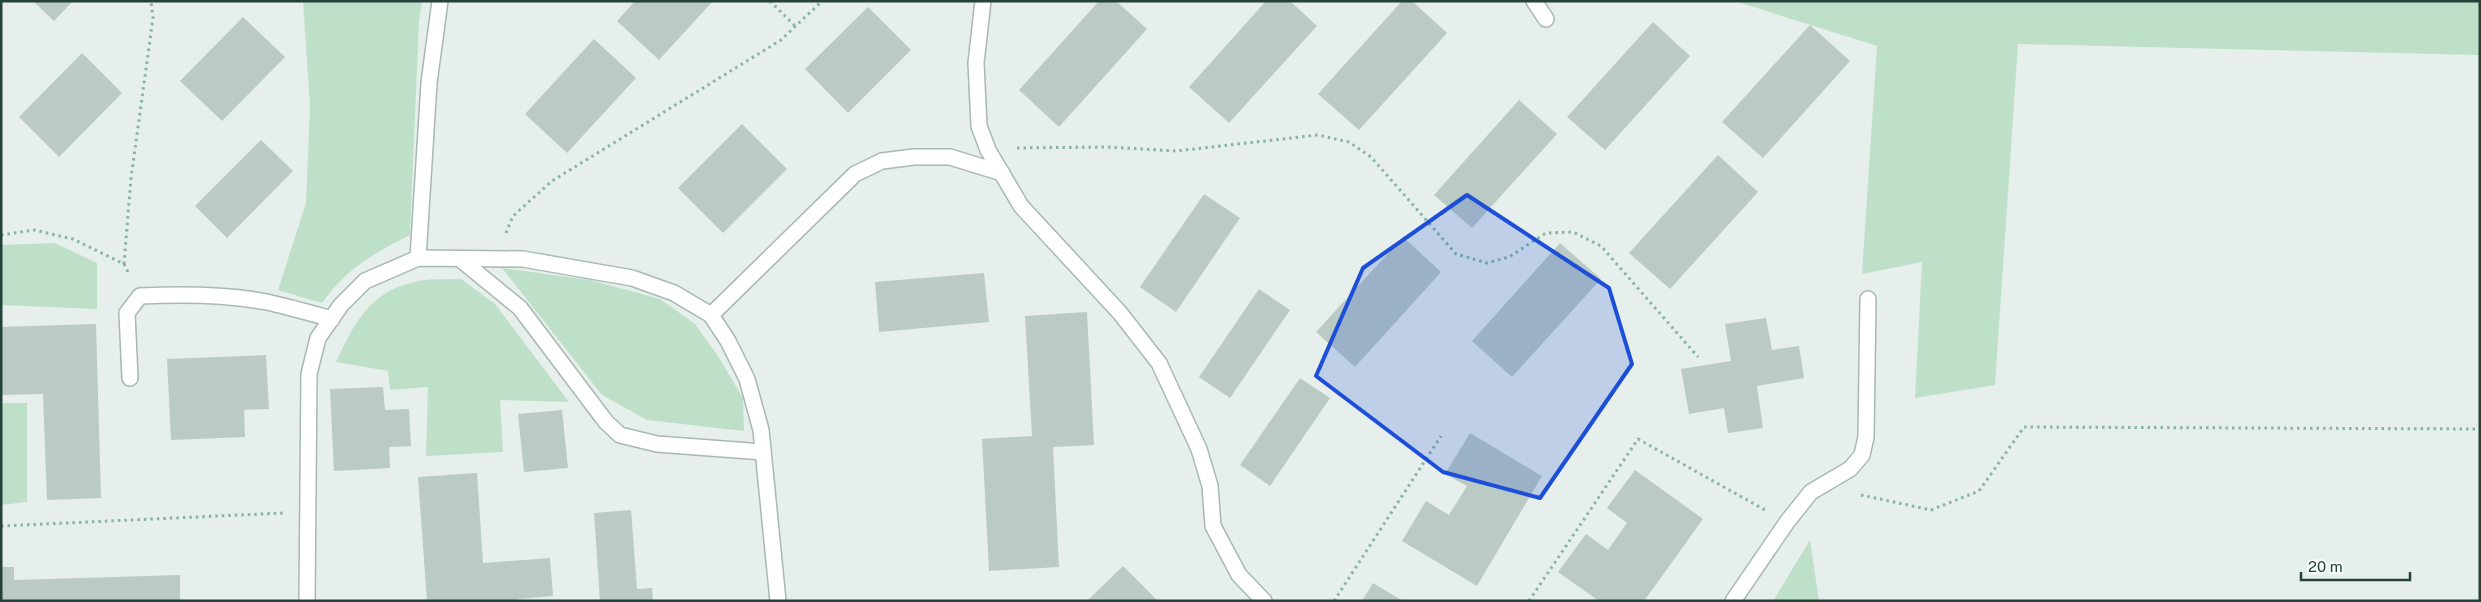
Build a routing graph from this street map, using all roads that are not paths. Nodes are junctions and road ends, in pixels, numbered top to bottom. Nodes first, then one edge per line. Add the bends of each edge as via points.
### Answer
1 (440, 1) edge
2 (983, 1) edge
3 (1534, 1) edge
4 (1546, 19) dead end
5 (1002, 173) junction
6 (418, 258) junction
7 (460, 259) junction
8 (1868, 298) dead end
9 (711, 315) junction
10 (332, 319) junction
11 (130, 378) dead end
12 (763, 452) junction
13 (307, 601) edge
14 (778, 601) edge
15 (1264, 601) edge
16 (1733, 601) edge

1 - 6 street via 428,83
2 - 5 street via 976,63 979,126
3 - 4 street
5 - 9 street via 950,157 914,157 882,161 854,174
5 - 15 street via 1022,206 1120,313 1159,363 1199,448 1210,486 1213,526 1239,575
6 - 7 street
6 - 10 street via 364,281
7 - 9 street via 524,259 632,278 674,292
7 - 12 street via 520,308 606,422 620,435 657,444
8 - 16 street via 1866,437 1862,455 1850,469 1811,492
9 - 12 street via 747,379 761,430
10 - 11 street via 231,296 140,296 127,313
10 - 13 street via 318,338 309,374
12 - 14 street

